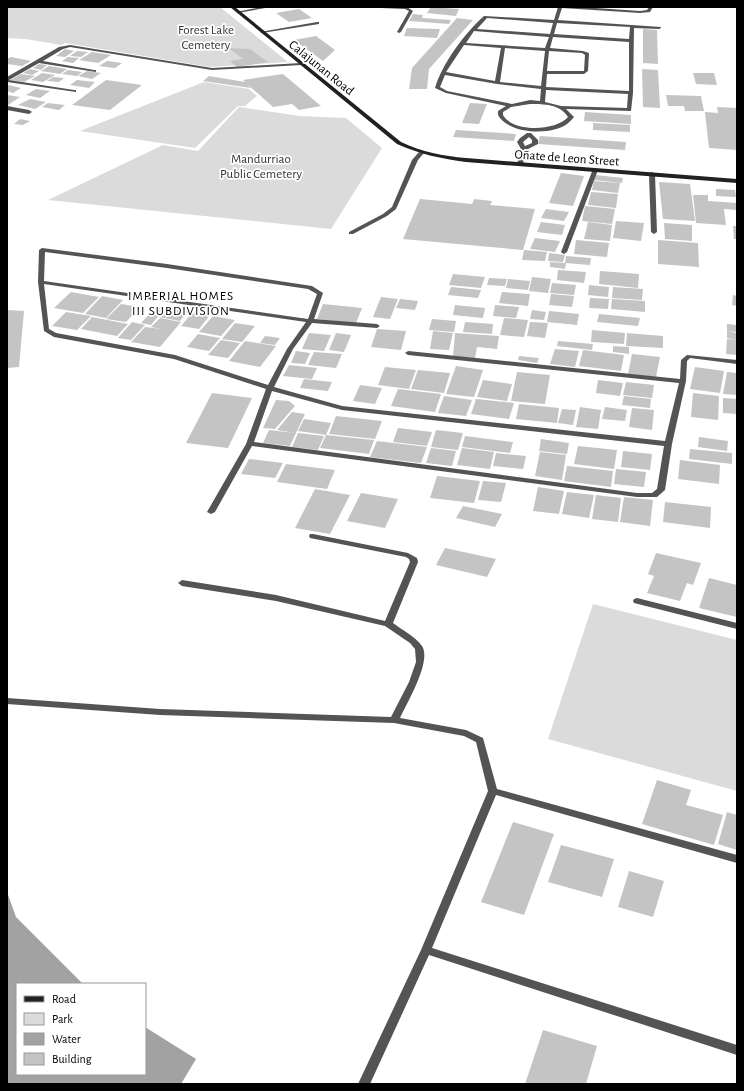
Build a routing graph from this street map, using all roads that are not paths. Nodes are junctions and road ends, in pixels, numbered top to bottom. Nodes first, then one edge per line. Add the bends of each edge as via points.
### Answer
1 (232, 7) edge
2 (269, 7) edge
3 (381, 7) edge
4 (560, 7) edge
5 (651, 7) edge
6 (606, 8) edge
7 (238, 12) junction
8 (556, 21) junction
9 (317, 23) dead end
10 (632, 26) junction
11 (660, 28) dead end
12 (474, 30) junction
13 (262, 32) junction
14 (399, 32) dead end
15 (552, 36) junction
16 (632, 41) junction
17 (462, 44) junction
18 (503, 47) junction
19 (547, 50) junction
20 (38, 61) junction
21 (301, 64) junction
22 (94, 71) dead end
23 (544, 72) junction
24 (442, 73) junction
25 (7, 80) edge
26 (497, 83) junction
27 (542, 88) junction
28 (74, 91) dead end
29 (631, 93) junction
30 (542, 102) junction
31 (510, 105) junction
32 (562, 107) junction
33 (7, 108) edge
34 (29, 112) dead end
35 (529, 131) junction
36 (399, 143) joint
37 (524, 149) junction
38 (421, 153) junction
39 (520, 164) junction
40 (595, 170) junction
41 (652, 174) junction
42 (737, 181) edge
43 (654, 232) dead end
44 (351, 233) dead end
45 (564, 252) dead end
46 (41, 282) junction
47 (310, 321) junction
48 (377, 326) dead end
49 (408, 353) dead end
50 (737, 362) edge
51 (683, 381) junction
52 (270, 388) junction
53 (250, 444) junction
54 (668, 444) junction
55 (211, 512) dead end
56 (313, 536) dead end
57 (182, 583) dead end
58 (637, 601) dead end
59 (388, 624) junction
60 (737, 626) edge
61 (7, 701) edge
62 (394, 720) junction
63 (493, 791) junction
64 (737, 859) edge
65 (426, 950) junction
66 (737, 1050) edge
67 (364, 1084) edge

1 - 7 main road, Calajunan Road
2 - 7 street
3 - 14 street via 406,8 411,11
4 - 6 street
4 - 8 street
5 - 6 street via 645,12
7 - 13 main road, Calajunan Road
8 - 10 street
8 - 12 street via 486,17
8 - 15 street
9 - 13 street
10 - 11 street
10 - 16 street
12 - 15 street
12 - 17 street
13 - 21 main road, Calajunan Road
15 - 16 street
15 - 19 street
16 - 29 street
17 - 18 street
17 - 24 street
18 - 19 street
18 - 26 street
19 - 23 street
19 - 23 street via 587,53 586,71
20 - 21 street via 70,46 212,69
20 - 22 street
20 - 25 street
21 - 36 main road, Calajunan Road
23 - 27 street
24 - 26 street
24 - 31 street via 437,88 440,90
25 - 28 street
26 - 27 street
27 - 29 street
27 - 30 street
29 - 32 street via 629,109 626,111
30 - 31 street
30 - 32 street
31 - 35 street via 500,116 503,120
32 - 35 street via 569,112 569,121 553,128
33 - 34 street
35 - 37 street via 520,142
35 - 37 street via 535,144
36 - 38 main road, Oñate de Leon Street
37 - 39 street
38 - 39 main road, Oñate de Leon Street via 435,157
38 - 44 street via 415,160 394,208
39 - 40 main road, Oñate de Leon Street
40 - 41 main road, Oñate de Leon Street
40 - 45 street
41 - 42 main road, Oñate de Leon Street
41 - 43 street
46 - 47 street
46 - 47 street via 42,250 167,266 316,290 320,293
46 - 52 street via 46,330 49,333 175,357
47 - 48 street
47 - 52 street via 290,349
49 - 51 street
50 - 51 street via 689,356 684,360
51 - 54 street
52 - 53 street
52 - 54 street via 342,408
53 - 54 street via 654,495 660,490
53 - 55 street
56 - 59 street via 408,554 413,558 414,562
57 - 59 street via 276,598
58 - 60 street
59 - 62 street via 419,648 420,662
61 - 62 street via 160,712
62 - 63 street via 466,733 480,740
63 - 64 street
63 - 65 street
65 - 66 street
65 - 67 street

